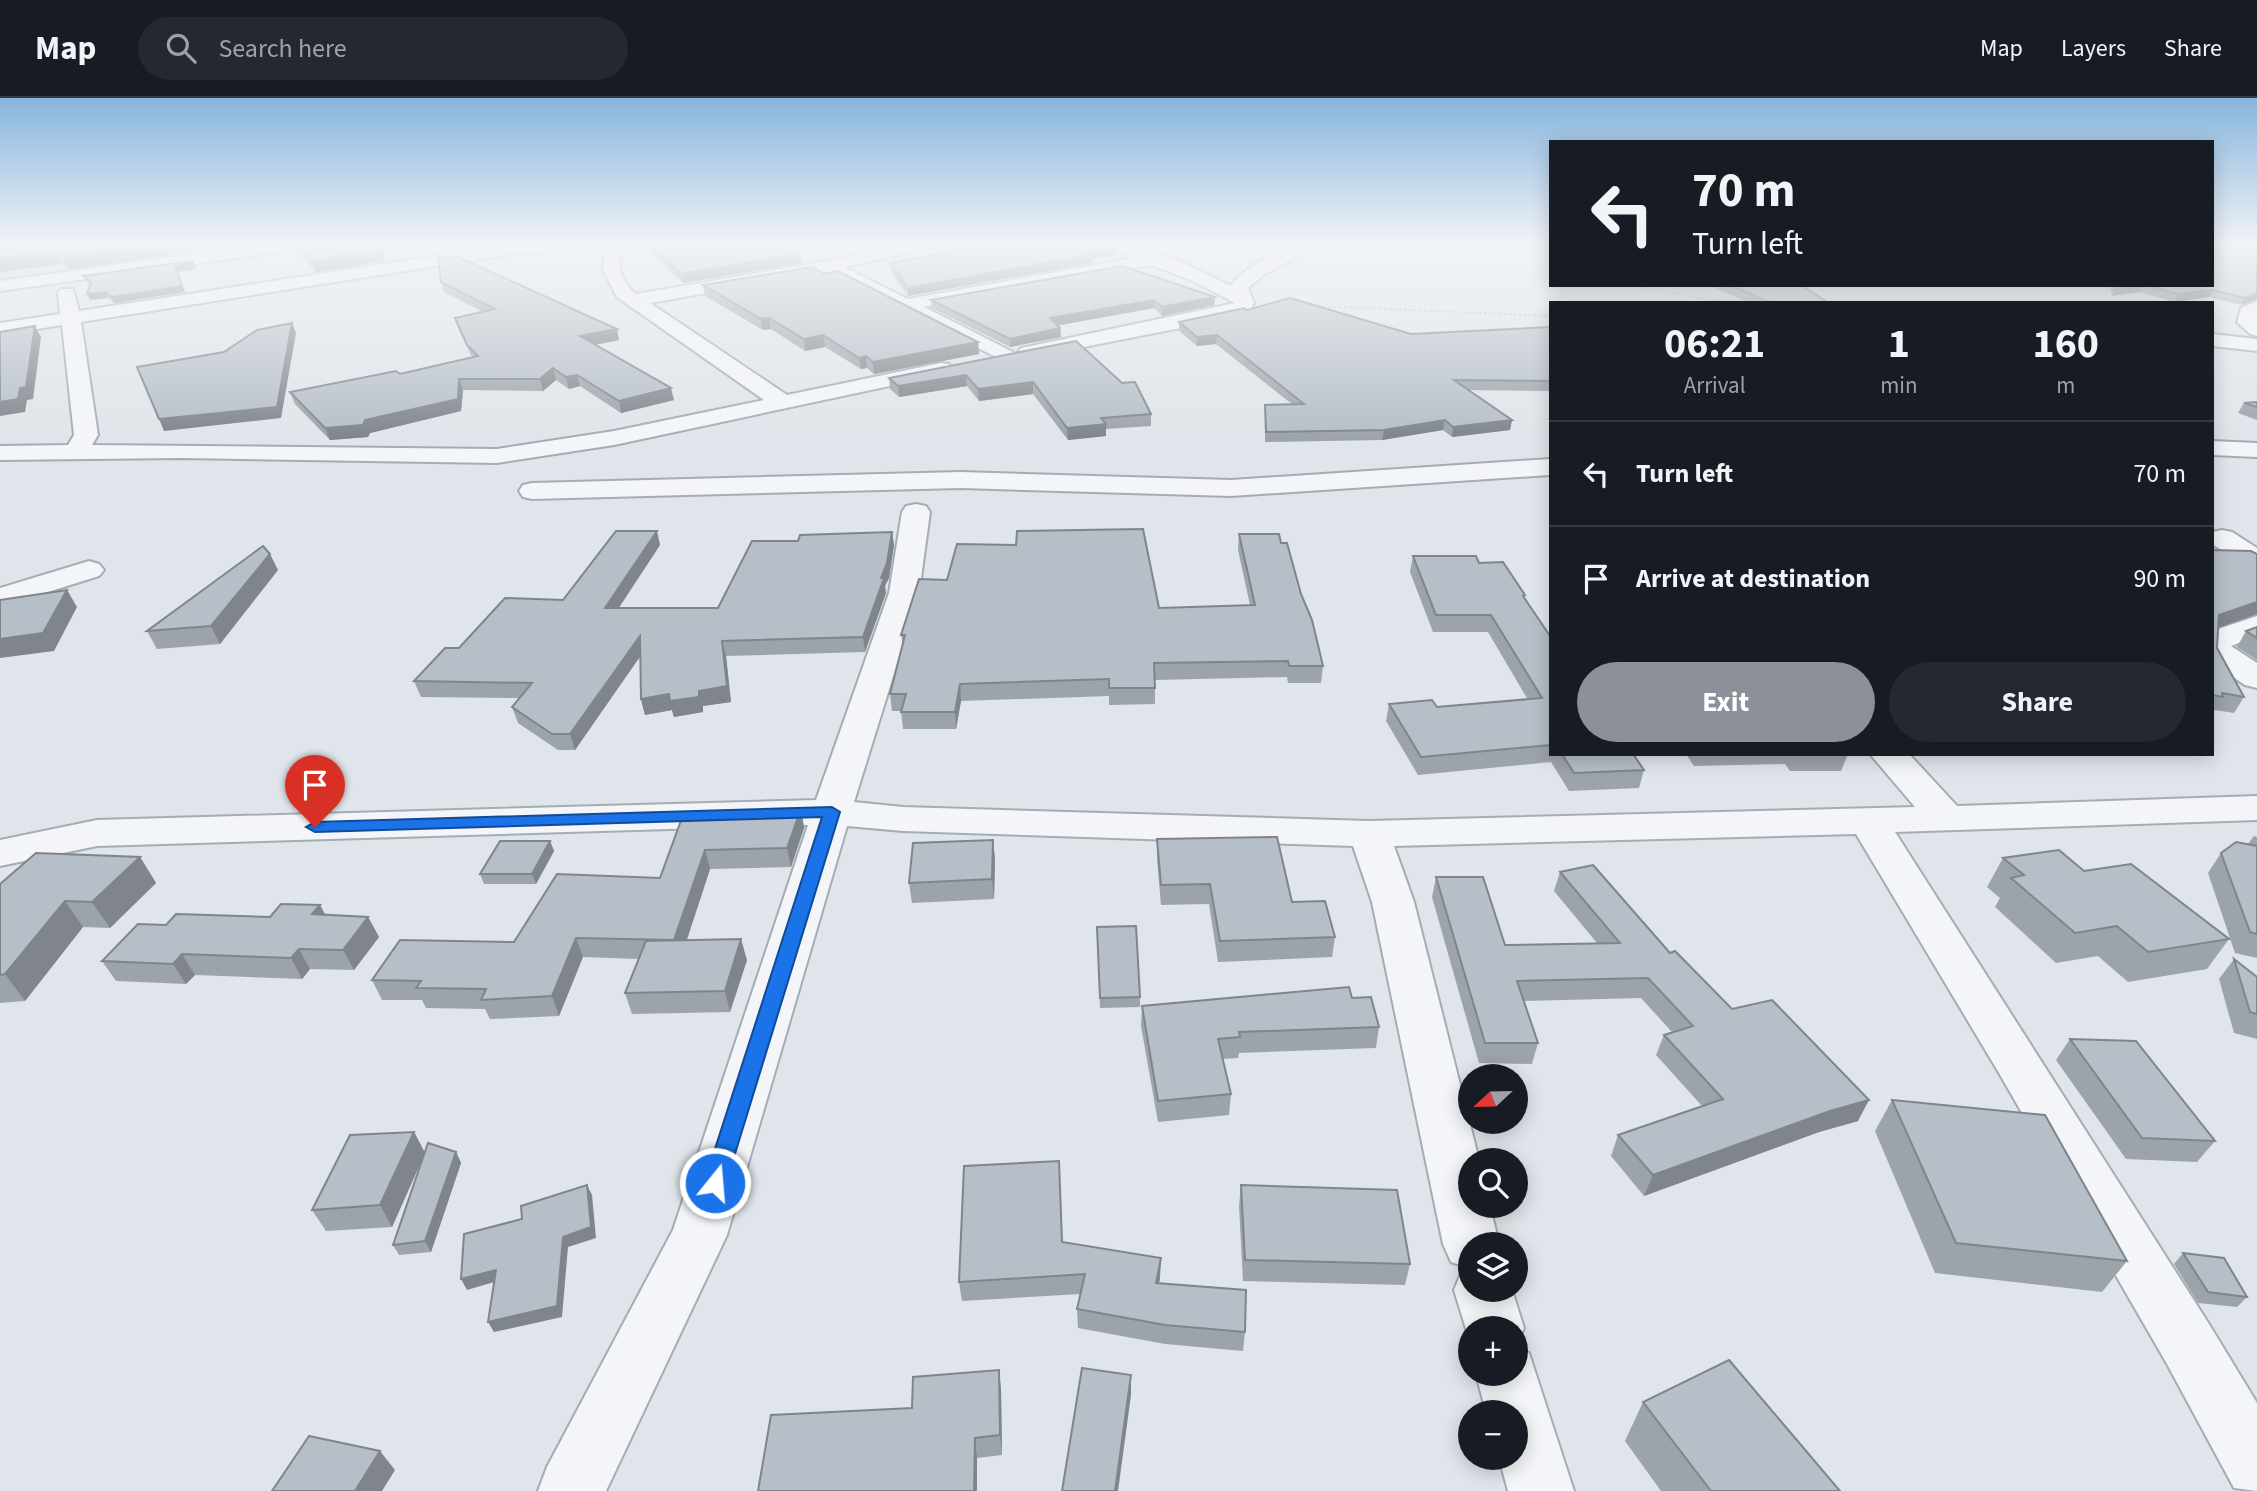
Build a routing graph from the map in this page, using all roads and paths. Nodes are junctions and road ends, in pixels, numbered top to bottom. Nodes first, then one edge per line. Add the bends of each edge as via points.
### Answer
1 (68, 309) edge
2 (127, 309) edge
3 (646, 309) edge
4 (913, 309) edge
5 (1237, 309) edge
6 (1386, 309) edge
7 (2253, 309) edge
8 (1549, 316) edge
9 (69, 318) junction
10 (0, 329) edge
11 (2257, 330) edge
12 (2214, 340) edge
13 (2257, 345) edge
14 (1006, 356) junction
15 (781, 401) junction
16 (2214, 448) edge
17 (2257, 450) edge
18 (76, 451) junction
19 (0, 453) edge
20 (1549, 467) edge
21 (532, 491) dead end
22 (916, 512) dead end
23 (2222, 538) dead end
24 (2257, 560) edge
25 (89, 570) dead end
26 (0, 598) edge
27 (2257, 625) edge
28 (2214, 641) edge
29 (2214, 649) edge
30 (2257, 678) edge
31 (1890, 756) edge
32 (2257, 808) edge
33 (832, 812) junction
34 (1946, 818) junction
35 (1867, 819) junction
36 (1369, 834) junction
37 (0, 853) edge
38 (1468, 1232) edge
39 (1510, 1386) edge
40 (2257, 1465) edge
41 (571, 1491) edge
42 (1541, 1491) edge

1 - 9 street
2 - 9 street
3 - 15 street
4 - 14 street
5 - 14 street
6 - 8 path
7 - 11 street via 2248,312 2248,322
9 - 10 street
9 - 18 street via 86,435
12 - 13 street
14 - 15 street
15 - 18 street via 614,438 497,456
16 - 17 street
18 - 19 street
20 - 21 street via 1231,488 961,480
22 - 33 street via 904,593
23 - 24 street
25 - 26 street
27 - 28 street
29 - 30 street
31 - 34 street
32 - 34 street
33 - 36 street via 903,819
33 - 37 street via 97,833
33 - 41 street via 699,1235
34 - 35 street
35 - 36 street
35 - 40 street
36 - 38 street via 1394,902
39 - 42 street

